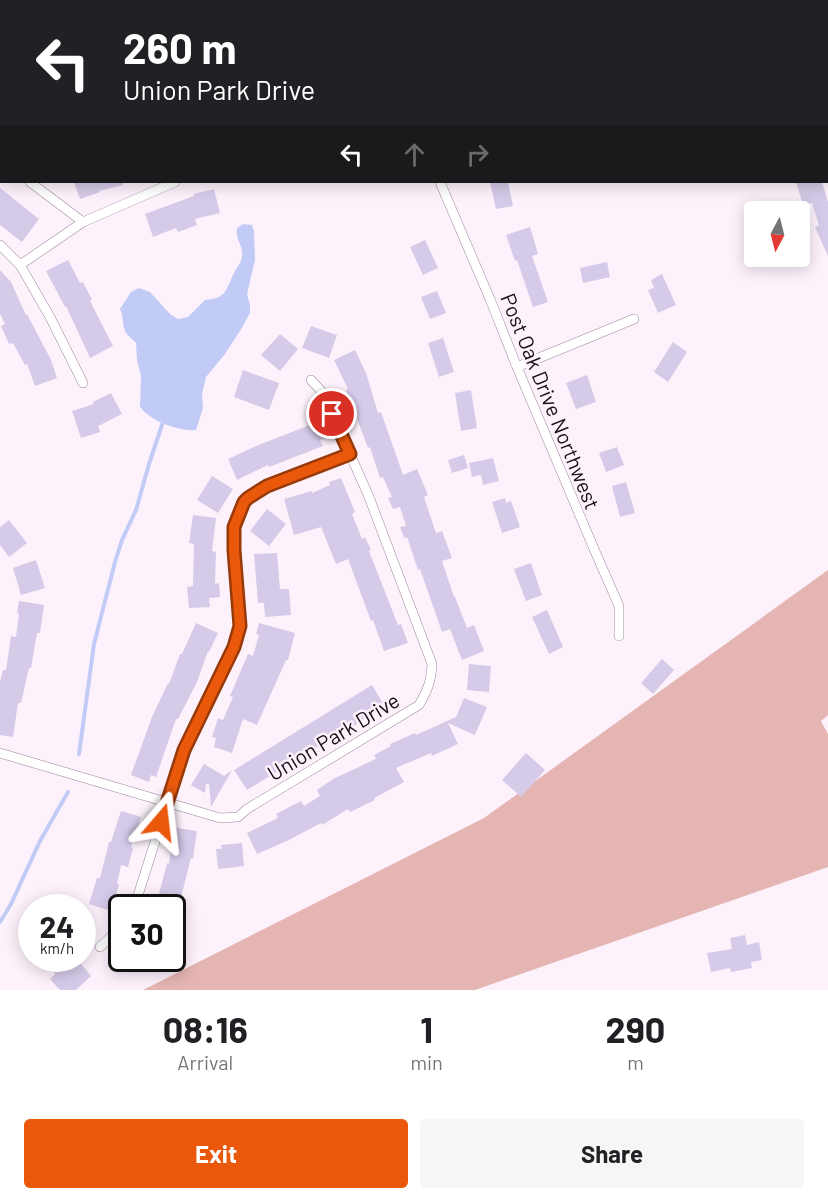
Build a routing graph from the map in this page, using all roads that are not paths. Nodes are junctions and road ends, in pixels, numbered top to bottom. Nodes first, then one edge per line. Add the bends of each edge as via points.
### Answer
1 (31, 183) edge
2 (173, 183) edge
3 (440, 183) edge
4 (83, 222) junction
5 (0, 245) edge
6 (20, 265) junction
7 (634, 319) dead end
8 (517, 367) junction
9 (311, 380) dead end
10 (83, 383) dead end
11 (350, 454) junction
12 (619, 636) dead end
13 (0, 753) edge
14 (167, 802) junction
15 (138, 894) edge
16 (108, 939) edge
17 (100, 946) dead end

1 - 4 street
2 - 4 street
3 - 8 street, Post Oak Drive Northwest
4 - 6 street
5 - 6 street
6 - 10 street
7 - 8 street
8 - 12 street, Post Oak Drive Northwest via 619,606
9 - 11 street, Union Park Drive via 323,393
11 - 14 street via 267,486 244,502 234,527 240,626 234,647 184,750
11 - 14 street, Union Park Drive via 432,664 428,691 419,705 238,817 220,818
13 - 14 street, Union Park Drive
14 - 15 street
16 - 17 street

